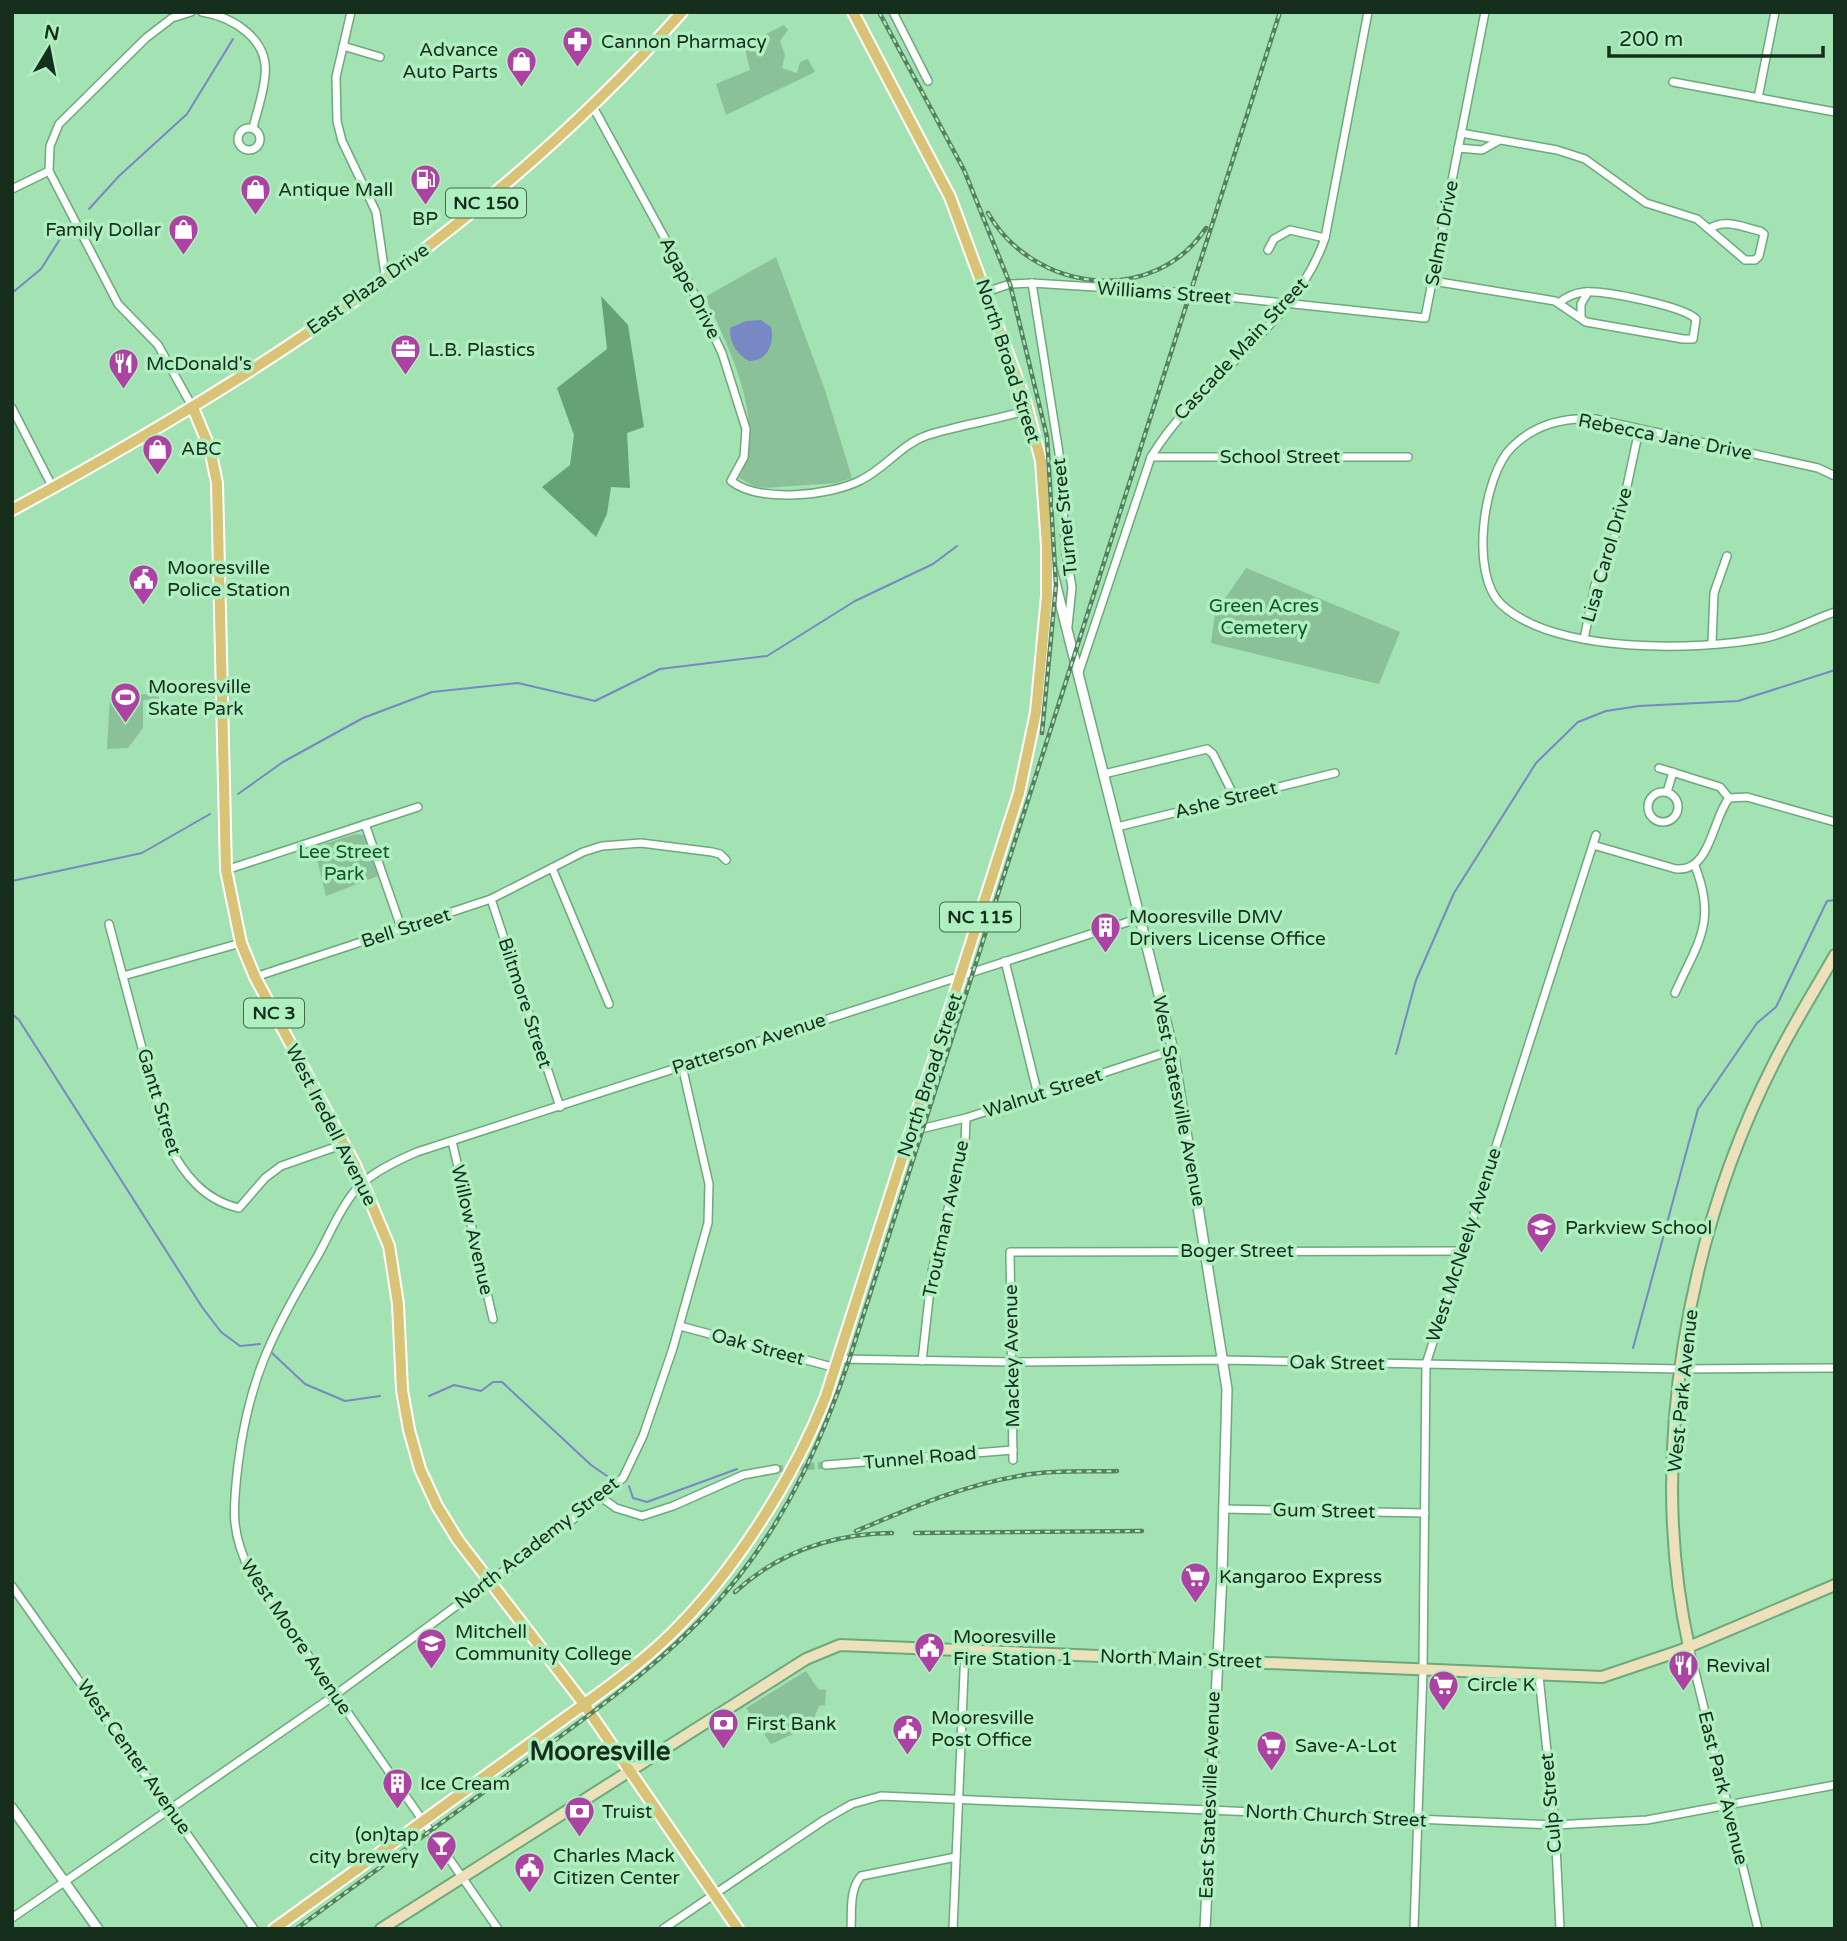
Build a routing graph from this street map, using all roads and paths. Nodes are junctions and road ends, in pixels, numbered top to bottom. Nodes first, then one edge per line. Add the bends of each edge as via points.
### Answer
1 (191, 12) edge
2 (202, 12) edge
3 (351, 12) edge
4 (682, 12) edge
5 (853, 12) edge
6 (892, 12) edge
7 (1368, 12) edge
8 (1485, 12) edge
9 (1775, 12) edge
10 (343, 46) junction
11 (380, 57) dead end
12 (928, 81) dead end
13 (1673, 82) dead end
14 (1758, 98) junction
15 (592, 105) junction
16 (1835, 112) edge
17 (253, 128) dead end
18 (1461, 133) junction
19 (1499, 140) junction
20 (1458, 148) junction
21 (49, 171) junction
22 (12, 189) edge
23 (1709, 229) junction
24 (1325, 238) junction
25 (1268, 250) dead end
26 (386, 281) junction
27 (1433, 281) junction
28 (1032, 283) junction
29 (986, 292) junction
30 (1589, 292) junction
31 (1289, 302) junction
32 (1559, 303) junction
33 (1426, 318) joint
34 (1581, 318) junction
35 (12, 408) edge
36 (193, 408) junction
37 (1028, 410) junction
38 (1639, 430) junction
39 (1151, 457) junction
40 (1408, 457) dead end
41 (1835, 476) edge
42 (53, 488) junction
43 (12, 510) edge
44 (1047, 554) junction
45 (1727, 556) dead end
46 (1835, 612) edge
47 (1068, 627) junction
48 (1584, 639) junction
49 (1712, 642) junction
50 (1078, 676) junction
51 (1659, 768) dead end
52 (1673, 772) junction
53 (1335, 773) dead end
54 (1104, 774) junction
55 (1667, 792) junction
56 (1235, 798) junction
57 (1729, 798) junction
58 (418, 807) dead end
59 (1835, 822) edge
60 (365, 824) junction
61 (1117, 827) junction
62 (1596, 835) dead end
63 (1593, 845) junction
64 (726, 860) dead end
65 (1695, 866) junction
66 (552, 868) junction
67 (226, 870) junction
68 (491, 899) junction
69 (1140, 918) junction
70 (110, 924) dead end
71 (402, 930) junction
72 (241, 943) junction
73 (1835, 955) edge
74 (1005, 961) junction
75 (123, 976) junction
76 (961, 976) junction
77 (255, 977) junction
78 (1675, 993) dead end
79 (609, 1004) dead end
80 (1173, 1050) junction
81 (682, 1066) junction
82 (1038, 1095) junction
83 (560, 1107) junction
84 (966, 1118) junction
85 (912, 1131) junction
86 (452, 1140) junction
87 (344, 1144) junction
88 (363, 1183) junction
89 (1206, 1251) junction
90 (1463, 1251) junction
91 (1010, 1252) joint
92 (493, 1319) dead end
93 (680, 1326) junction
94 (1223, 1360) junction
95 (922, 1362) junction
96 (1013, 1362) junction
97 (838, 1364) junction
98 (1426, 1364) junction
99 (1835, 1368) edge
100 (1681, 1369) junction
101 (1013, 1450) junction
102 (1013, 1460) dead end
103 (826, 1465) tunnel mouth
104 (776, 1469) tunnel mouth
105 (602, 1498) junction
106 (1223, 1509) junction
107 (1425, 1513) junction
108 (491, 1581) junction
109 (1835, 1585) edge
110 (12, 1587) edge
111 (1689, 1647) junction
112 (965, 1650) junction
113 (1216, 1661) junction
114 (1423, 1670) junction
115 (1539, 1676) junction
116 (335, 1695) junction
117 (584, 1704) junction
118 (631, 1771) junction
119 (1835, 1785) edge
120 (958, 1798) junction
121 (1728, 1806) junction
122 (12, 1808) edge
123 (170, 1808) junction
124 (1209, 1810) junction
125 (1418, 1820) junction
126 (424, 1822) junction
127 (1555, 1825) junction
128 (956, 1857) junction
129 (462, 1878) junction
130 (65, 1880) junction
131 (715, 1893) junction
132 (12, 1918) edge
133 (98, 1929) edge
134 (254, 1929) edge
135 (274, 1929) edge
136 (381, 1929) edge
137 (498, 1929) edge
138 (663, 1929) edge
139 (738, 1929) edge
140 (851, 1929) edge
141 (953, 1929) edge
142 (1205, 1929) edge
143 (1414, 1929) edge
144 (1560, 1929) edge
145 (1758, 1929) edge

1 - 21 street via 172,18 146,38 59,124 50,146
2 - 17 street via 235,23 263,52 266,74
3 - 10 street
4 - 15 main road, East Plaza Drive / NC 150
5 - 29 main road, North Broad Street / NC 115 via 950,197
6 - 12 street
7 - 24 street, Cascade Main Street
8 - 18 street, Selma Drive
9 - 14 street
10 - 11 street
10 - 26 street via 337,76 337,121 376,212
13 - 14 street
14 - 16 street
15 - 26 main road, East Plaza Drive / NC 150 via 499,192
15 - 37 street, Agape Drive via 722,353 746,429 744,457 731,481 761,495 831,491 864,479 908,444 927,436
18 - 19 street
18 - 20 street, Selma Drive
19 - 20 street via 1482,150
19 - 23 street via 1578,156 1600,167 1634,196 1697,219
20 - 27 street, Selma Drive
21 - 22 street
21 - 36 street, West Iredell Avenue via 118,304 158,345
23 - 23 street via 1745,260 1759,257 1764,234 1760,231 1727,223
24 - 25 street via 1290,230
24 - 31 street, Cascade Main Street via 1312,271
26 - 36 main road, East Plaza Drive / NC 150
27 - 32 street
27 - 33 street, Selma Drive
28 - 29 street, Williams Street
28 - 31 street, Williams Street
28 - 47 street, Turner Street via 1059,453 1072,587
29 - 37 main road, North Broad Street / NC 115
30 - 32 street
30 - 34 street via 1581,304
30 - 34 street via 1689,313 1697,322 1696,335 1684,339
31 - 33 street, Williams Street
31 - 39 street, Cascade Main Street via 1189,404
32 - 34 street
35 - 42 street
36 - 42 main road, East Plaza Drive / NC 150
36 - 67 main road, West Iredell Avenue / NC 3 via 218,482
37 - 44 main road, North Broad Street / NC 115 via 1041,461
38 - 41 street, Rebecca Jane Drive via 1818,468
38 - 48 street, Lisa Carol Drive via 1618,528 1595,585
38 - 48 street, Rebecca Jane Drive via 1595,419 1571,418 1546,425 1510,448 1493,477 1482,547 1490,588 1500,604 1526,622
39 - 40 street, School Street
39 - 50 street, Cascade Main Street
42 - 43 main road, East Plaza Drive / NC 150
44 - 47 street, West Statesville Avenue
44 - 76 main road, North Broad Street / NC 115 via 1036,712 1025,766
45 - 49 street via 1714,593
46 - 49 street, Rebecca Jane Drive via 1764,638
47 - 50 street, West Statesville Avenue
48 - 49 street, Rebecca Jane Drive via 1633,647
50 - 54 street, West Statesville Avenue
51 - 52 street
52 - 55 street
52 - 57 street via 1720,787
53 - 56 street, Ashe Street
54 - 56 street via 1207,750
54 - 61 street, West Statesville Avenue
55 - 55 street via 1658,792 1648,801 1649,815 1656,821 1670,820 1676,814 1677,800
56 - 61 street, Ashe Street
57 - 59 street via 1747,797
57 - 65 street
58 - 60 street
60 - 67 street
60 - 71 street
61 - 69 street, West Statesville Avenue
62 - 63 street, West McNeely Avenue
63 - 65 street via 1676,869
63 - 90 street, West McNeely Avenue
64 - 66 street, Bell Street via 712,852 622,844 583,852
65 - 78 street via 1706,898 1706,916
66 - 68 street, Bell Street
66 - 79 street
67 - 72 main road, West Iredell Avenue / NC 3
68 - 71 street, Bell Street
68 - 83 street, Biltmore Street
69 - 74 street, Patterson Avenue
69 - 80 street, West Statesville Avenue
70 - 75 street, Gantt Street
71 - 77 street, Bell Street
72 - 75 street
72 - 77 main road, West Iredell Avenue / NC 3
73 - 100 main road, West Park Avenue via 1775,1060 1730,1166 1699,1270
74 - 76 street, Patterson Avenue
74 - 82 street
75 - 87 street, Gantt Street via 167,1142 182,1171 203,1192 239,1208 281,1166
76 - 81 street, Patterson Avenue
76 - 85 main road, North Broad Street / NC 115
77 - 87 main road, West Iredell Avenue / NC 3
80 - 82 street, Walnut Street
80 - 89 street, West Statesville Avenue
81 - 83 street, Patterson Avenue
81 - 93 street, North Academy Street via 709,1184 709,1202 703,1245
82 - 84 street, Walnut Street
83 - 86 street, Patterson Avenue
84 - 85 street, Walnut Street
84 - 95 street, Troutman Avenue via 962,1156 932,1271
85 - 97 main road, North Broad Street / NC 115
86 - 88 street, Patterson Avenue via 400,1159
86 - 92 street, Willow Avenue
87 - 88 main road, West Iredell Avenue / NC 3
88 - 108 main road, West Iredell Avenue / NC 3 via 389,1246 395,1275 402,1390 420,1469 458,1540
88 - 116 street, West Moore Avenue via 260,1361 245,1417 233,1509 239,1549 251,1573
89 - 90 street, Boger Street
89 - 91 street, Boger Street
89 - 94 street, West Statesville Avenue
90 - 98 street, West McNeely Avenue
91 - 96 street, Mackey Avenue
93 - 97 street, Oak Street
93 - 105 street, North Academy Street via 633,1462
94 - 96 street, Oak Street
94 - 98 street, Oak Street
94 - 106 street, West Statesville Avenue via 1227,1410
95 - 96 street, Oak Street
95 - 97 street, Oak Street
96 - 101 street, Mackey Avenue
97 - 117 main road, North Broad Street / NC 115 via 799,1460 704,1598 670,1635
98 - 100 street, Oak Street
98 - 107 street, West McNeely Avenue
99 - 100 street, Oak Street
100 - 111 main road, West Park Avenue via 1673,1549
101 - 102 street, Mackey Avenue
101 - 103 street, Tunnel Road
104 - 105 street via 743,1475 642,1516
105 - 108 street, North Academy Street
106 - 107 street, Gum Street
106 - 113 street, West Statesville Avenue
107 - 114 street, West McNeely Avenue
108 - 116 street, North Academy Street
108 - 117 main road, West Iredell Avenue / NC 3
109 - 111 main road, North Main Street
110 - 123 street, West Center Avenue
111 - 115 main road, North Main Street via 1602,1678
111 - 121 street, East Park Avenue
112 - 113 main road, North Main Street
112 - 118 main road, North Main Street via 858,1644 822,1650
112 - 120 street
113 - 114 main road, North Main Street
113 - 124 street, East Statesville Avenue
114 - 115 main road, North Main Street
114 - 125 street, West McNeely Avenue
115 - 127 street, Culp Street
116 - 123 street, North Academy Street
116 - 126 street, West Moore Avenue
117 - 118 main road, West Iredell Avenue / NC 3
117 - 126 main road, North Broad Street / NC 115
118 - 129 main road, North Main Street
118 - 131 main road, NC 3
119 - 121 street, North Church Street
120 - 124 street, North Church Street
120 - 128 street
120 - 131 street, North Church Street via 881,1796 852,1804
121 - 127 street, North Church Street via 1647,1820
121 - 145 street, East Park Avenue
122 - 130 street
123 - 130 street, North Academy Street
123 - 134 street, West Center Avenue
124 - 125 street, North Church Street
124 - 142 street, East Statesville Avenue
125 - 127 street, North Church Street
125 - 143 street, West McNeely Avenue
126 - 129 street, West Moore Avenue
126 - 135 main road, North Broad Street / NC 115
127 - 144 street, Culp Street
128 - 140 street via 861,1876 852,1895
128 - 141 street
129 - 136 main road, North Main Street
129 - 137 street, West Moore Avenue
130 - 132 street, North Academy Street
130 - 133 street
131 - 138 street, North Church Street
131 - 139 main road, NC 3

